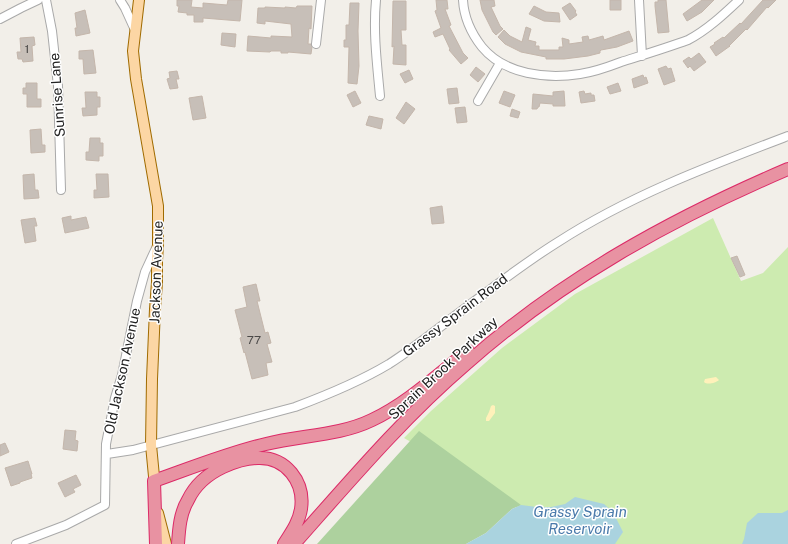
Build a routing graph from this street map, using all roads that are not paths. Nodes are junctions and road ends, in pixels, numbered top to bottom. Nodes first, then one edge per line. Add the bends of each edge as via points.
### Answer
1 (38, 0) edge
2 (46, 0) edge
3 (120, 0) edge
4 (138, 0) edge
5 (321, 0) edge
6 (376, 0) edge
7 (463, 0) edge
8 (639, 0) edge
9 (739, 0) edge
10 (0, 19) edge
11 (135, 30) junction
12 (316, 44) dead end
13 (642, 56) junction
14 (500, 63) junction
15 (380, 96) dead end
16 (478, 101) dead end
17 (788, 136) edge
18 (788, 168) edge
19 (61, 190) dead end
20 (158, 244) junction
21 (552, 296) junction
22 (151, 445) junction
23 (107, 454) junction
24 (154, 481) junction
25 (16, 544) edge
26 (156, 544) edge
27 (166, 544) edge
28 (178, 544) edge
29 (284, 544) edge
30 (294, 544) edge

1 - 10 street
2 - 19 street, Sunrise Lane via 58,86
3 - 11 street
4 - 11 main road, Jackson Avenue
5 - 12 street
6 - 15 street via 375,29
7 - 14 street via 467,23 474,36 487,53
8 - 13 street
9 - 13 street via 699,34
11 - 20 main road, Jackson Avenue via 133,51 136,80 158,206
13 - 14 street via 582,74 566,76 520,72
14 - 16 street
17 - 22 street, Grassy Sprain Road via 667,184 598,218 516,270 416,346 344,387 295,407
18 - 21 highway, Sprain Brook Parkway via 664,228 598,265
20 - 22 main road, Jackson Avenue
20 - 23 street, Old Jackson Avenue via 145,272 137,301 115,398 106,444
21 - 24 highway via 479,342 411,396 372,421 348,429 258,446
21 - 30 highway, Sprain Brook Parkway via 507,329 444,383 385,442
22 - 23 street, Grassy Sprain Road
22 - 24 main road, Jackson Avenue
23 - 25 street, Old Jackson Avenue via 105,505 66,525
24 - 26 highway
24 - 27 main road, Jackson Avenue via 158,513
28 - 29 highway via 180,521 186,503 201,482 228,465 258,458 279,462 291,472 299,485 301,510

